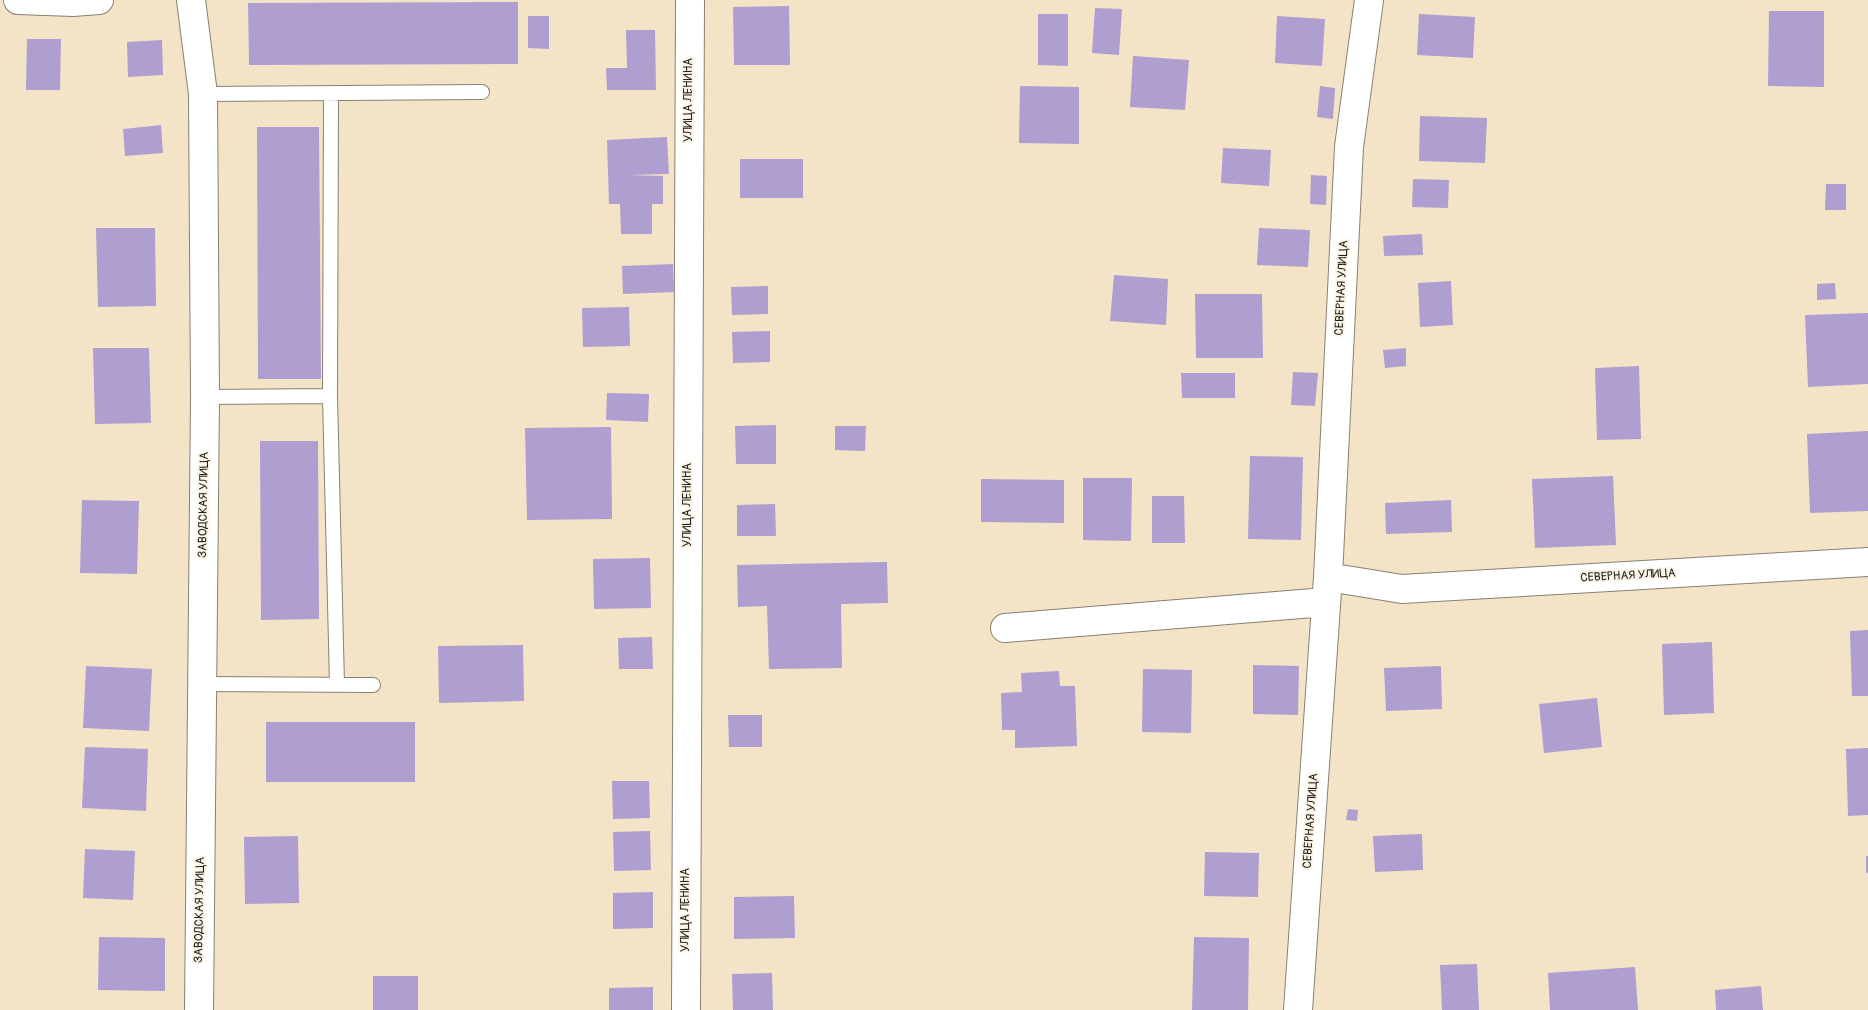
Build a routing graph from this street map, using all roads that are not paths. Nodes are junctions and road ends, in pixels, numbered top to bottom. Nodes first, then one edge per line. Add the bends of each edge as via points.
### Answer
1 (18, 0) edge
2 (99, 0) edge
3 (191, 0) edge
4 (690, 0) edge
5 (1369, 0) edge
6 (482, 92) dead end
7 (203, 94) junction
8 (331, 94) junction
9 (330, 396) junction
10 (205, 397) junction
11 (1868, 562) edge
12 (1327, 590) junction
13 (1005, 628) dead end
14 (202, 684) junction
15 (337, 685) junction
16 (373, 685) dead end
17 (199, 1010) edge
18 (686, 1010) edge
19 (1298, 1010) edge

1 - 2 street
3 - 7 street, ЗАВОДСКАЯ УЛИЦА
4 - 18 street, УЛИЦА ЛЕНИНА
5 - 12 street, СЕВЕРНАЯ УЛИЦА via 1349,147
6 - 8 lane
7 - 8 lane
7 - 10 street, ЗАВОДСКАЯ УЛИЦА
8 - 9 lane
9 - 10 lane
9 - 15 lane
10 - 14 street, ЗАВОДСКАЯ УЛИЦА
11 - 12 street, СЕВЕРНАЯ УЛИЦА
12 - 13 street, СЕВЕРНАЯ УЛИЦА
12 - 19 street, СЕВЕРНАЯ УЛИЦА
14 - 15 lane
14 - 17 street, ЗАВОДСКАЯ УЛИЦА
15 - 16 lane

